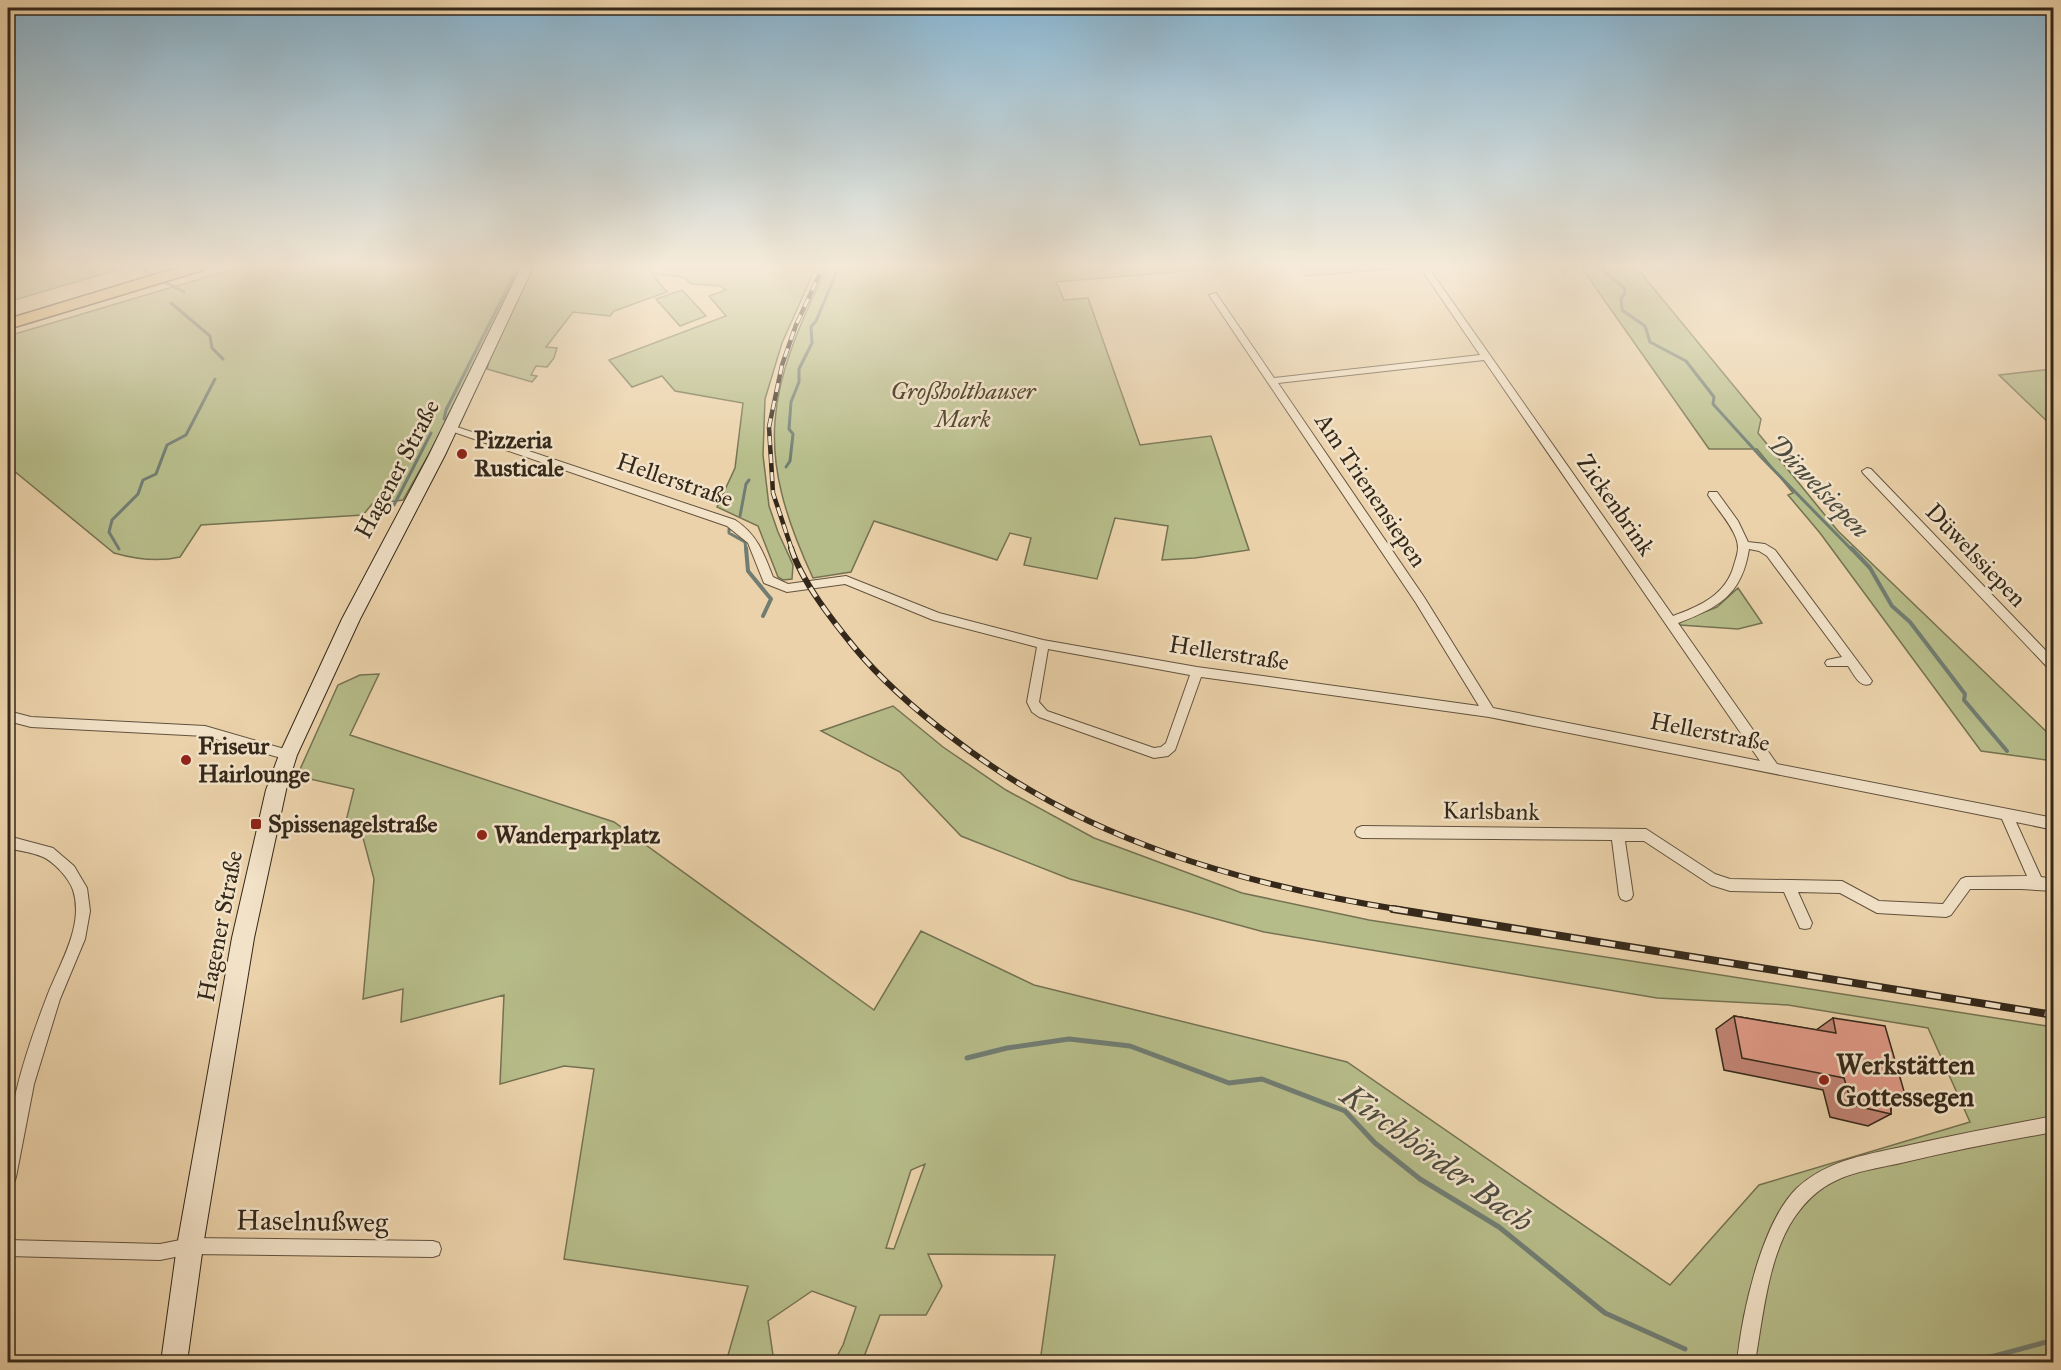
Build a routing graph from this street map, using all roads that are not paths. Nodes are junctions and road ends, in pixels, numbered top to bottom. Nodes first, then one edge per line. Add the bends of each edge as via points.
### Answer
1 (497, 331) edge
2 (1237, 331) edge
3 (1468, 331) edge
4 (1486, 357) junction
5 (1271, 381) junction
6 (451, 428) junction
7 (1867, 471) dead end
8 (1713, 495) dead end
9 (1745, 545) junction
10 (1671, 621) junction
11 (1043, 644) junction
12 (1851, 661) junction
13 (1831, 663) dead end
14 (2054, 667) edge
15 (1197, 672) junction
16 (1866, 681) dead end
17 (1489, 712) junction
18 (8, 716) edge
19 (288, 755) junction
20 (1772, 767) junction
21 (2006, 814) junction
22 (2054, 824) edge
23 (1362, 832) dead end
24 (1618, 835) junction
25 (8, 842) edge
26 (2036, 882) junction
27 (2054, 885) edge
28 (1788, 886) junction
29 (1626, 895) dead end
30 (1805, 923) dead end
31 (2054, 1124) edge
32 (8, 1177) edge
33 (190, 1246) junction
34 (8, 1248) edge
35 (434, 1249) dead end
36 (174, 1362) edge
37 (1746, 1362) edge

1 - 6 main road, Hagener Straße
2 - 5 street, Am Trienensiepen
3 - 4 street, Zickenbrink
4 - 5 street
4 - 10 street, Zickenbrink
5 - 17 street, Am Trienensiepen via 1420,600
6 - 11 street, Hellerstraße via 731,522 754,541 768,580 779,585 795,587 846,580 937,617
6 - 19 main road, Hagener Straße via 351,619
7 - 14 street, Düwelssiepen
8 - 9 street
9 - 10 street via 1739,575 1727,593 1701,610
9 - 12 street via 1772,553
10 - 20 street, Zickenbrink
11 - 15 street, Hellerstraße
11 - 15 street via 1033,702 1036,709 1154,753 1171,746
12 - 13 street
12 - 16 street
15 - 17 street, Hellerstraße
17 - 20 street, Hellerstraße
18 - 19 street via 31,722 205,732
19 - 33 main road, Hagener Straße via 267,821 243,938
20 - 21 street, Hellerstraße
21 - 22 street, Hellerstraße
21 - 26 street
23 - 24 street, Karlsbank
24 - 28 street, Karlsbank via 1646,835 1711,879 1730,885
24 - 29 street
25 - 32 street via 48,852 69,870 80,888 83,911 78,939 53,999 26,1084
26 - 27 street, Karlsbank
26 - 28 street, Karlsbank via 1966,883 1946,911 1877,907 1842,887
28 - 30 street
31 - 37 street via 1851,1166 1810,1187 1789,1210 1769,1254
33 - 34 street, Haselnußweg via 160,1252
33 - 35 street, Haselnußweg
33 - 36 main road, Hagener Straße

